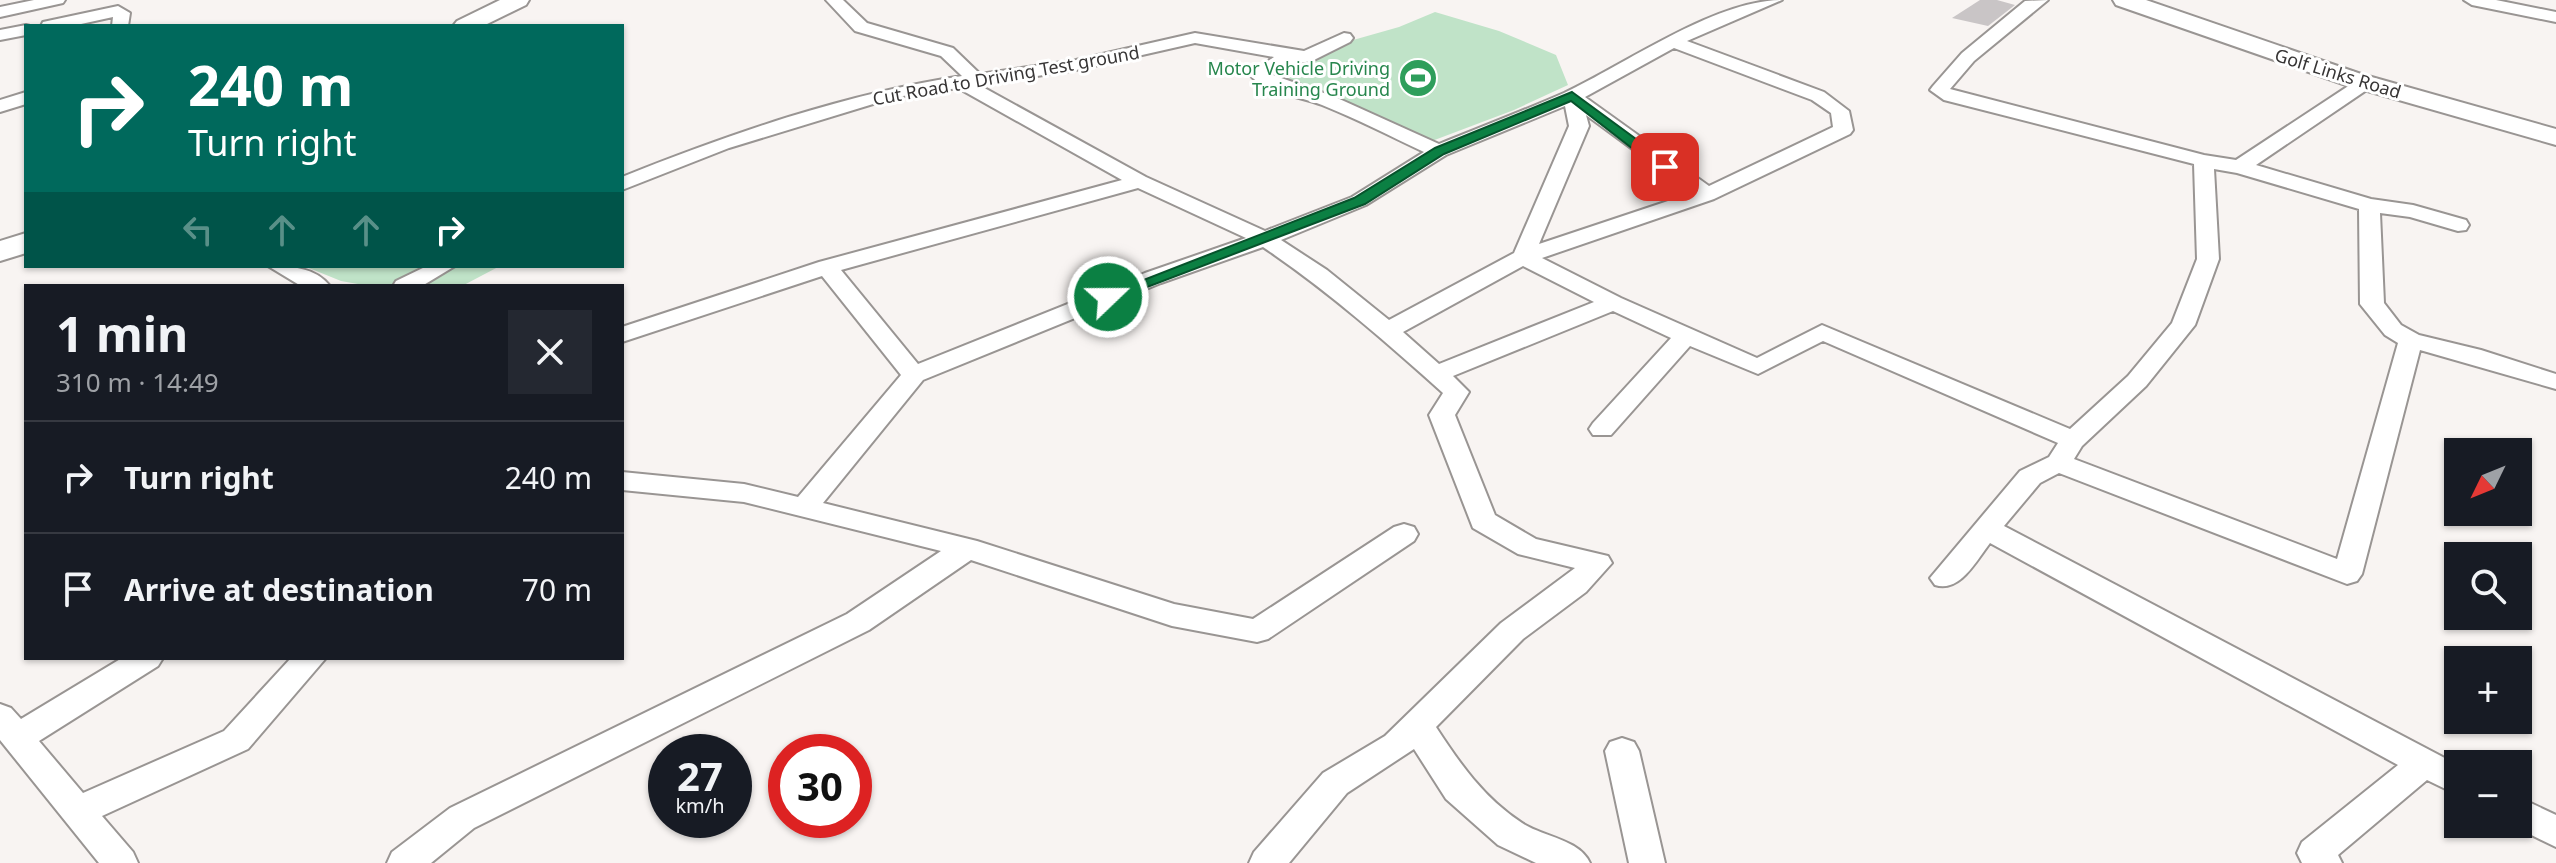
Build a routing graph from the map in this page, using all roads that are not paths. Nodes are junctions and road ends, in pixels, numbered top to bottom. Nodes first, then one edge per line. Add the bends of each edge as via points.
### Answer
1 (57, 0) edge
2 (518, 0) edge
3 (834, 0) edge
4 (1774, 0) edge
5 (2040, 0) edge
6 (2124, 0) edge
7 (2472, 0) edge
8 (0, 12) edge
9 (2556, 17) edge
10 (58, 24) edge
11 (120, 24) edge
12 (477, 24) edge
13 (24, 30) edge
14 (0, 35) edge
15 (1344, 38) dead end
16 (1673, 42) junction
17 (1306, 57) junction
18 (968, 81) junction
19 (2365, 83) junction
20 (1572, 96) junction
21 (24, 99) edge
22 (0, 106) edge
23 (2556, 137) edge
24 (1439, 151) junction
25 (2204, 161) junction
26 (2240, 167) junction
27 (1139, 181) junction
28 (624, 183) edge
29 (1707, 195) junction
30 (2369, 205) junction
31 (2458, 225) dead end
32 (1265, 239) junction
33 (24, 243) edge
34 (0, 252) edge
35 (1523, 257) junction
36 (827, 267) junction
37 (283, 268) edge
38 (440, 268) edge
39 (315, 284) edge
40 (408, 284) edge
41 (1613, 303) junction
42 (1387, 331) junction
43 (624, 334) edge
44 (1686, 336) junction
45 (2411, 340) junction
46 (1437, 374) junction
47 (914, 375) junction
48 (2556, 382) edge
49 (1602, 429) dead end
50 (2066, 452) junction
51 (624, 481) edge
52 (804, 508) junction
53 (1987, 529) junction
54 (1404, 534) dead end
55 (967, 548) junction
56 (1945, 578) dead end
57 (143, 660) edge
58 (308, 660) edge
59 (1417, 725) junction
60 (9, 727) edge
61 (1622, 751) dead end
62 (2424, 763) junction
63 (2444, 774) edge
64 (78, 811) junction
65 (2532, 819) edge
66 (2556, 832) edge
67 (120, 863) edge
68 (405, 863) edge
69 (1267, 863) edge
70 (1572, 863) edge
71 (1647, 863) edge
72 (2324, 863) edge

1 - 8 street
2 - 12 main road
3 - 18 street via 861,27 947,52
4 - 16 street
5 - 25 street via 1968,57 1939,90
6 - 19 main road, Golf Links Road
7 - 9 street
10 - 11 street via 118,11
13 - 14 street
15 - 17 street
16 - 20 street
16 - 29 street via 1818,96 1840,111 1843,130
17 - 18 street, Cut Road to Driving Test ground via 1195,38 1076,65
17 - 24 street via 1274,62 1258,74
18 - 27 street
18 - 28 street, Cut Road to Driving Test ground via 894,92 722,144
19 - 23 main road, Golf Links Road
19 - 26 street
20 - 24 street
20 - 29 street
20 - 35 street via 1579,126
21 - 22 street
24 - 32 street via 1359,201
25 - 26 street
25 - 50 street via 2208,259 2183,325 2137,381
26 - 30 street
27 - 32 street
27 - 36 street
29 - 35 street
30 - 31 street
30 - 45 street via 2372,304 2393,330
32 - 42 street
32 - 47 street via 1135,285
33 - 34 main road
35 - 41 street
35 - 42 street
36 - 43 street
36 - 47 street
37 - 39 street
38 - 40 street
41 - 44 street
41 - 46 street
42 - 46 street
44 - 49 street
44 - 50 street via 1758,367 1822,332
45 - 48 street
45 - 50 street via 2347,574
46 - 59 street via 1456,392 1442,415 1483,521 1528,547 1598,563 1512,631
47 - 52 street
50 - 53 street via 2030,477
51 - 52 street via 744,493
52 - 55 street
53 - 56 street
53 - 62 street
54 - 55 street via 1257,631 1172,615
55 - 68 street via 858,622 462,818
57 - 60 street
58 - 64 street via 236,740
59 - 69 street via 1397,745 1335,783
59 - 70 street via 1458,789 1510,834
60 - 64 street
61 - 71 street
62 - 63 street
62 - 72 street via 2315,853
64 - 67 street
65 - 66 street

